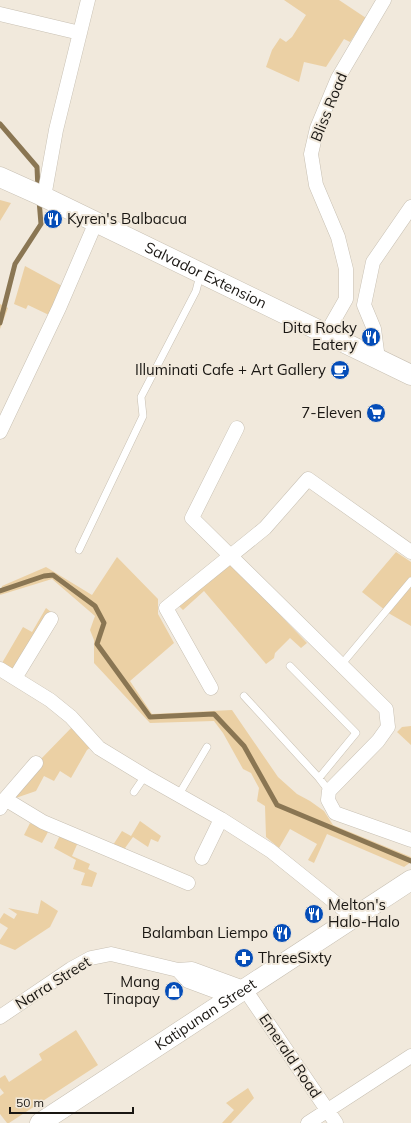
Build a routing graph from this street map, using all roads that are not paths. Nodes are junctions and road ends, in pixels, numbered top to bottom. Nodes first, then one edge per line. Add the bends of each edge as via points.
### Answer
1 (88, 0) edge
2 (384, 0) edge
3 (0, 14) edge
4 (80, 33) junction
5 (0, 177) edge
6 (42, 196) junction
7 (411, 207) edge
8 (96, 222) junction
9 (201, 273) junction
10 (326, 334) junction
11 (378, 359) junction
12 (411, 375) edge
13 (237, 428) dead end
14 (0, 432) edge
15 (79, 550) dead end
16 (411, 552) edge
17 (231, 555) junction
18 (411, 581) edge
19 (51, 619) dead end
20 (341, 665) junction
21 (290, 666) dead end
22 (0, 669) edge
23 (15, 678) junction
24 (211, 688) dead end
25 (244, 696) dead end
26 (207, 747) dead end
27 (36, 763) dead end
28 (145, 776) junction
29 (319, 778) junction
30 (330, 791) junction
31 (134, 792) dead end
32 (178, 796) junction
33 (2, 804) edge
34 (221, 819) junction
35 (411, 840) edge
36 (202, 858) dead end
37 (410, 880) edge
38 (188, 883) dead end
39 (353, 917) junction
40 (238, 992) junction
41 (0, 1017) edge
42 (411, 1056) edge
43 (327, 1110) junction
44 (40, 1123) edge
45 (308, 1123) edge
46 (336, 1123) edge

1 - 4 street
2 - 10 street, Bliss Road via 338,78 317,128 311,154 316,185 338,237 346,269 346,299
3 - 4 street
4 - 6 street
5 - 6 main road, Salvador Extension
6 - 8 main road, Salvador Extension
7 - 11 street via 373,262 364,305 374,329
8 - 9 main road, Salvador Extension
8 - 14 street via 59,308
9 - 10 main road, Salvador Extension
9 - 15 lane via 196,292 141,398 143,416
10 - 11 main road, Salvador Extension
11 - 12 main road, Salvador Extension
13 - 17 street via 192,518
16 - 17 street via 308,479 265,528
17 - 20 street
17 - 24 street via 166,608
18 - 20 lane
19 - 23 street
20 - 30 street via 386,710 388,727
21 - 29 lane via 356,734
22 - 23 street
23 - 28 street via 71,717 99,748
25 - 29 lane
26 - 32 lane
27 - 33 street
28 - 31 lane
28 - 32 street
29 - 30 lane
30 - 35 street via 328,800 335,813
32 - 34 street
33 - 38 street
34 - 36 street
34 - 39 street via 272,851
37 - 39 main road, Katipunan Street
39 - 40 main road, Katipunan Street
40 - 41 street, Narra Street via 188,981 178,970 111,954 91,958 71,969
40 - 43 street, Emerald Road
40 - 44 main road, Katipunan Street
42 - 43 street
43 - 45 street
43 - 46 street, Emerald Road

